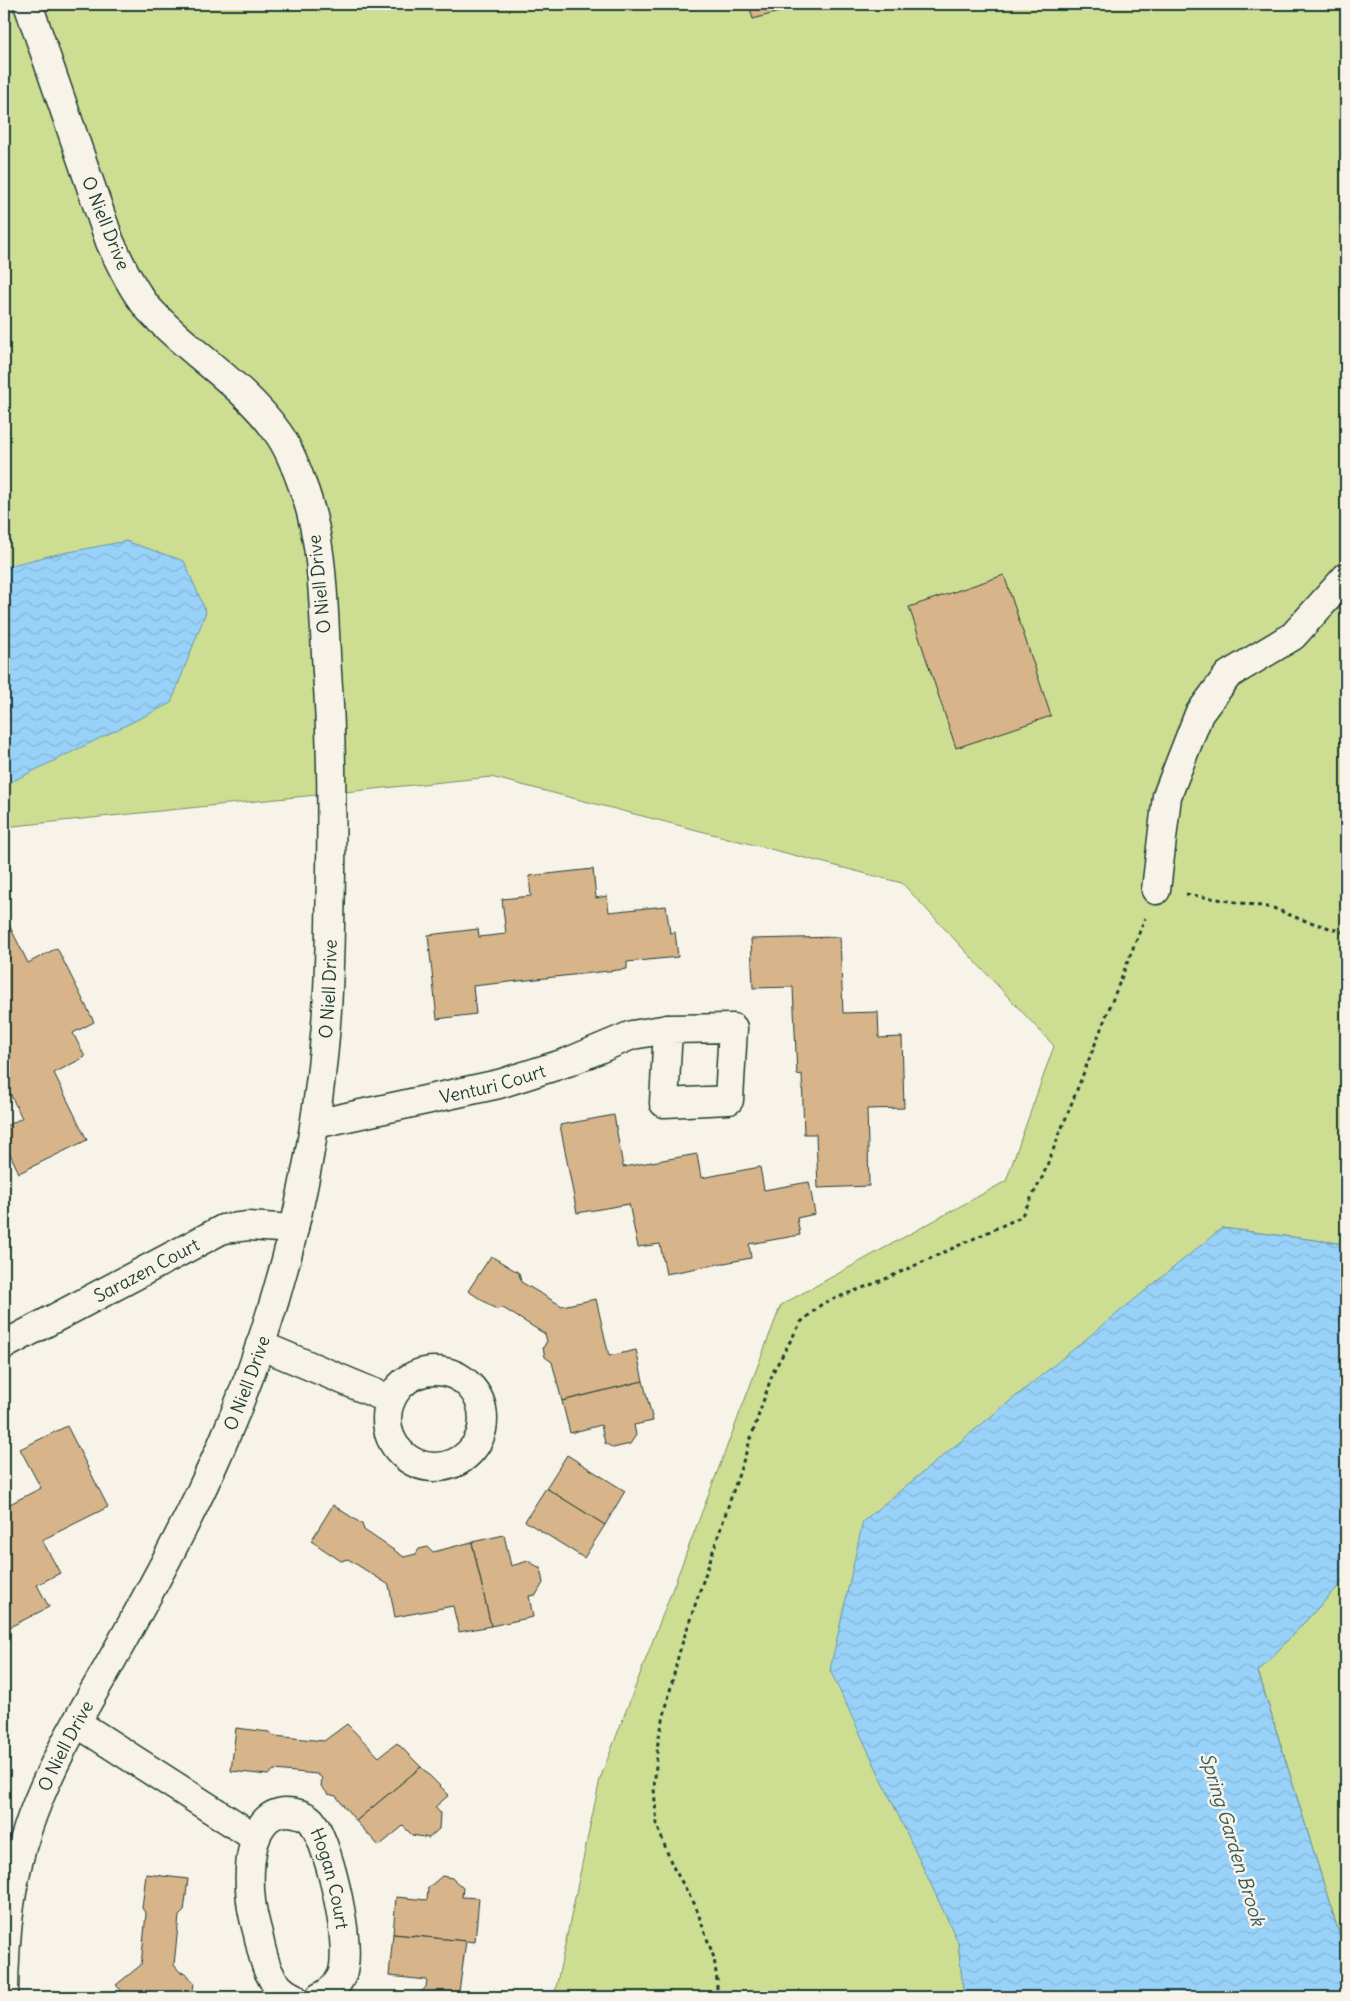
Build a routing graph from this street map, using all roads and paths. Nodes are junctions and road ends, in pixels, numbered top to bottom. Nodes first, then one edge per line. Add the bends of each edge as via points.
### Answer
1 (28, 4) edge
2 (1346, 577) edge
3 (1156, 890) junction
4 (1346, 933) edge
5 (668, 1029) dead end
6 (315, 1124) junction
7 (294, 1229) junction
8 (4, 1342) edge
9 (260, 1346) junction
10 (391, 1400) dead end
11 (76, 1723) junction
12 (256, 1838) junction
13 (4, 1997) edge
14 (293, 1997) edge
15 (320, 1997) edge
16 (717, 1997) edge

1 - 6 street, O Niell Drive via 110,242 123,269 144,303 171,332 256,405 281,436 304,488 318,542 329,698 332,808 327,1017
2 - 3 street via 1293,636 1228,675 1199,714 1167,796
3 - 4 path via 1273,908
3 - 16 path via 1042,1178 1021,1217 883,1280 824,1303 801,1322 773,1372 679,1653 658,1741 654,1789 657,1825 672,1865 695,1905 714,1958
5 - 6 street, Venturi Court via 632,1035 568,1062 499,1084
6 - 7 street, O Niell Drive
7 - 8 street, Sarazen Court via 248,1226 223,1229
7 - 9 street, O Niell Drive
9 - 10 street
9 - 11 street, O Niell Drive via 222,1446 170,1555
11 - 12 street
11 - 13 street, O Niell Drive via 46,1780 26,1832 11,1896 4,1950
12 - 14 street, Hogan Court via 251,1853 251,1901 262,1956 273,1982
12 - 15 street, Hogan Court via 270,1817 284,1812 300,1813 313,1822 330,1863 341,1910 344,1958 342,1976 329,1993

